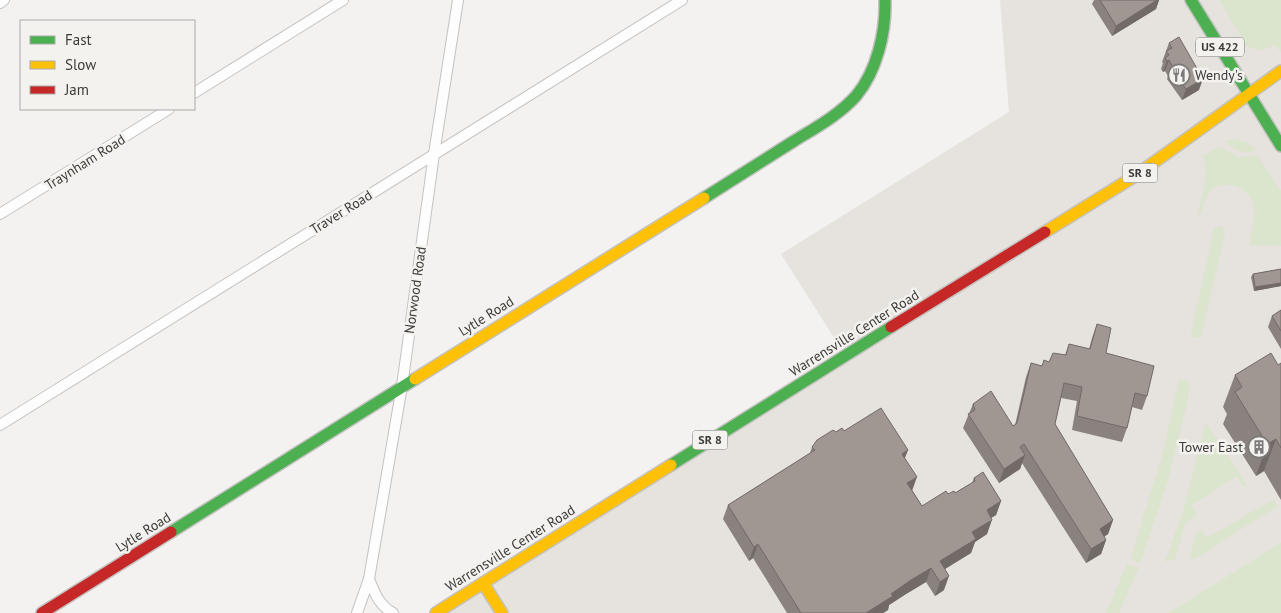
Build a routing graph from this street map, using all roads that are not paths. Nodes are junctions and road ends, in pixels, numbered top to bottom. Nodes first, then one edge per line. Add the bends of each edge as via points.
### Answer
1 (4, 0) edge
2 (343, 0) edge
3 (458, 0) edge
4 (682, 0) edge
5 (886, 0) edge
6 (1191, 0) edge
7 (0, 2) edge
8 (1281, 71) edge
9 (195, 92) edge
10 (1250, 93) junction
11 (167, 110) edge
12 (1281, 146) edge
13 (434, 154) junction
14 (0, 214) edge
15 (402, 386) junction
16 (0, 426) edge
17 (369, 579) junction
18 (483, 583) junction
19 (42, 613) edge
20 (357, 613) edge
21 (393, 613) edge
22 (436, 613) edge
23 (502, 613) edge

1 - 7 street
2 - 9 street
3 - 13 street, Norwood Road
4 - 13 street, Traver Road
5 - 15 main road, Lytle Road via 887,15 878,56 857,96 823,123
6 - 10 main road, US 422
8 - 10 main road, Warrensville Center Road
10 - 12 main road, US 422
10 - 18 main road, Warrensville Center Road / SR 8 via 1135,176
11 - 14 street, Traynham Road
13 - 15 street, Norwood Road
13 - 16 street, Traver Road
15 - 17 street, Norwood Road
15 - 19 main road, Lytle Road
17 - 20 street, Norwood Road
17 - 21 street via 376,597
18 - 22 main road, Warrensville Center Road
18 - 23 main road

